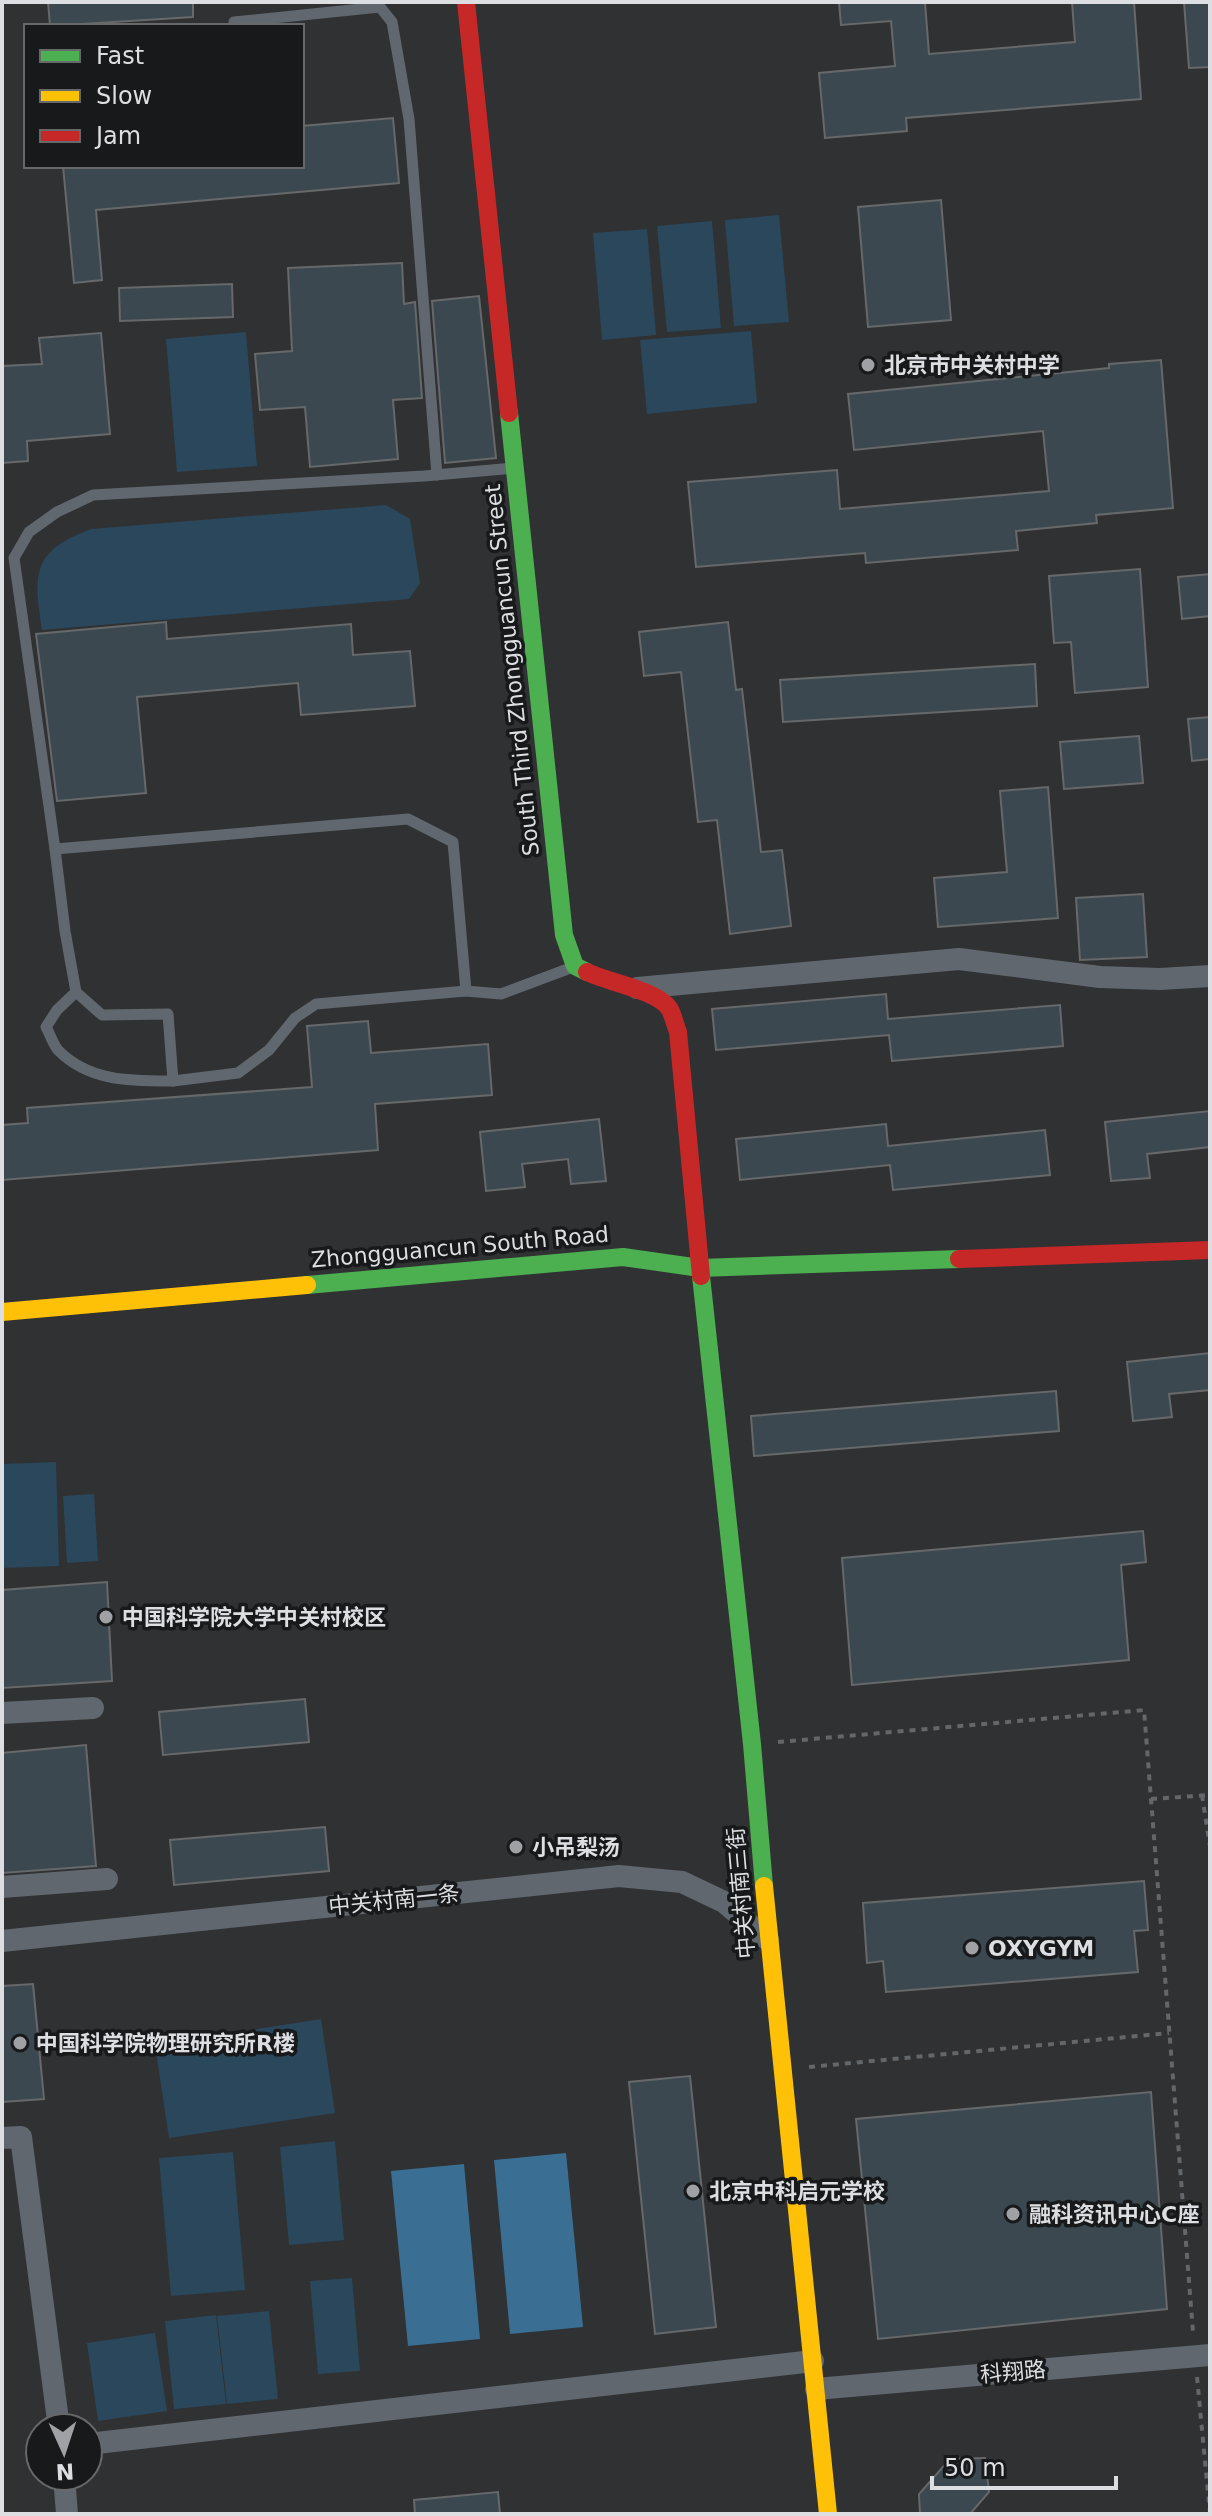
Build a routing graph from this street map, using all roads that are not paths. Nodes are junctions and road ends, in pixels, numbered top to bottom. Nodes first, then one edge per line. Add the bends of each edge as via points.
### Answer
1 (466, 2) edge
2 (234, 22) dead end
3 (515, 468) junction
4 (437, 475) junction
5 (55, 849) junction
6 (575, 966) junction
7 (1210, 976) edge
8 (637, 988) junction
9 (466, 991) junction
10 (76, 992) junction
11 (173, 1081) junction
12 (1210, 1250) edge
13 (700, 1268) junction
14 (2, 1312) edge
15 (93, 1708) dead end
16 (2, 1713) edge
17 (107, 1879) dead end
18 (2, 1887) edge
19 (768, 1940) junction
20 (2, 1941) edge
21 (2, 2138) edge
22 (1202, 2356) edge
23 (813, 2361) junction
24 (816, 2389) junction
25 (57, 2412) edge
26 (104, 2442) edge
27 (65, 2492) edge
28 (67, 2514) edge
29 (828, 2514) edge

1 - 3 street, South Third Zhongguancun Street
2 - 4 lane via 380,7 392,22 409,119
3 - 4 lane
3 - 6 street, South Third Zhongguancun Street via 564,935
4 - 5 lane via 93,495 29,532 14,558
5 - 9 lane via 408,819 453,842
5 - 10 lane
6 - 8 street
6 - 9 lane via 501,994
7 - 8 street via 1100,977 959,959
8 - 13 street via 668,1006 678,1032
9 - 11 lane via 316,1004 238,1073
10 - 11 lane via 102,1015 168,1014
10 - 11 lane via 46,1027 56,1049 86,1070 125,1082
12 - 13 street, Zhongguancun South Road
13 - 14 street, Zhongguancun South Road via 623,1257
13 - 19 street, 中关村南三街
15 - 16 street
17 - 18 street
19 - 20 street, 中关村南一条 via 724,1902 682,1882 619,1876
19 - 23 street, 中关村南三街
21 - 25 street via 21,2137
22 - 24 street, 科翔路
23 - 24 street, 中关村南三街
23 - 26 street
24 - 29 street, 中关村南三街
27 - 28 street

